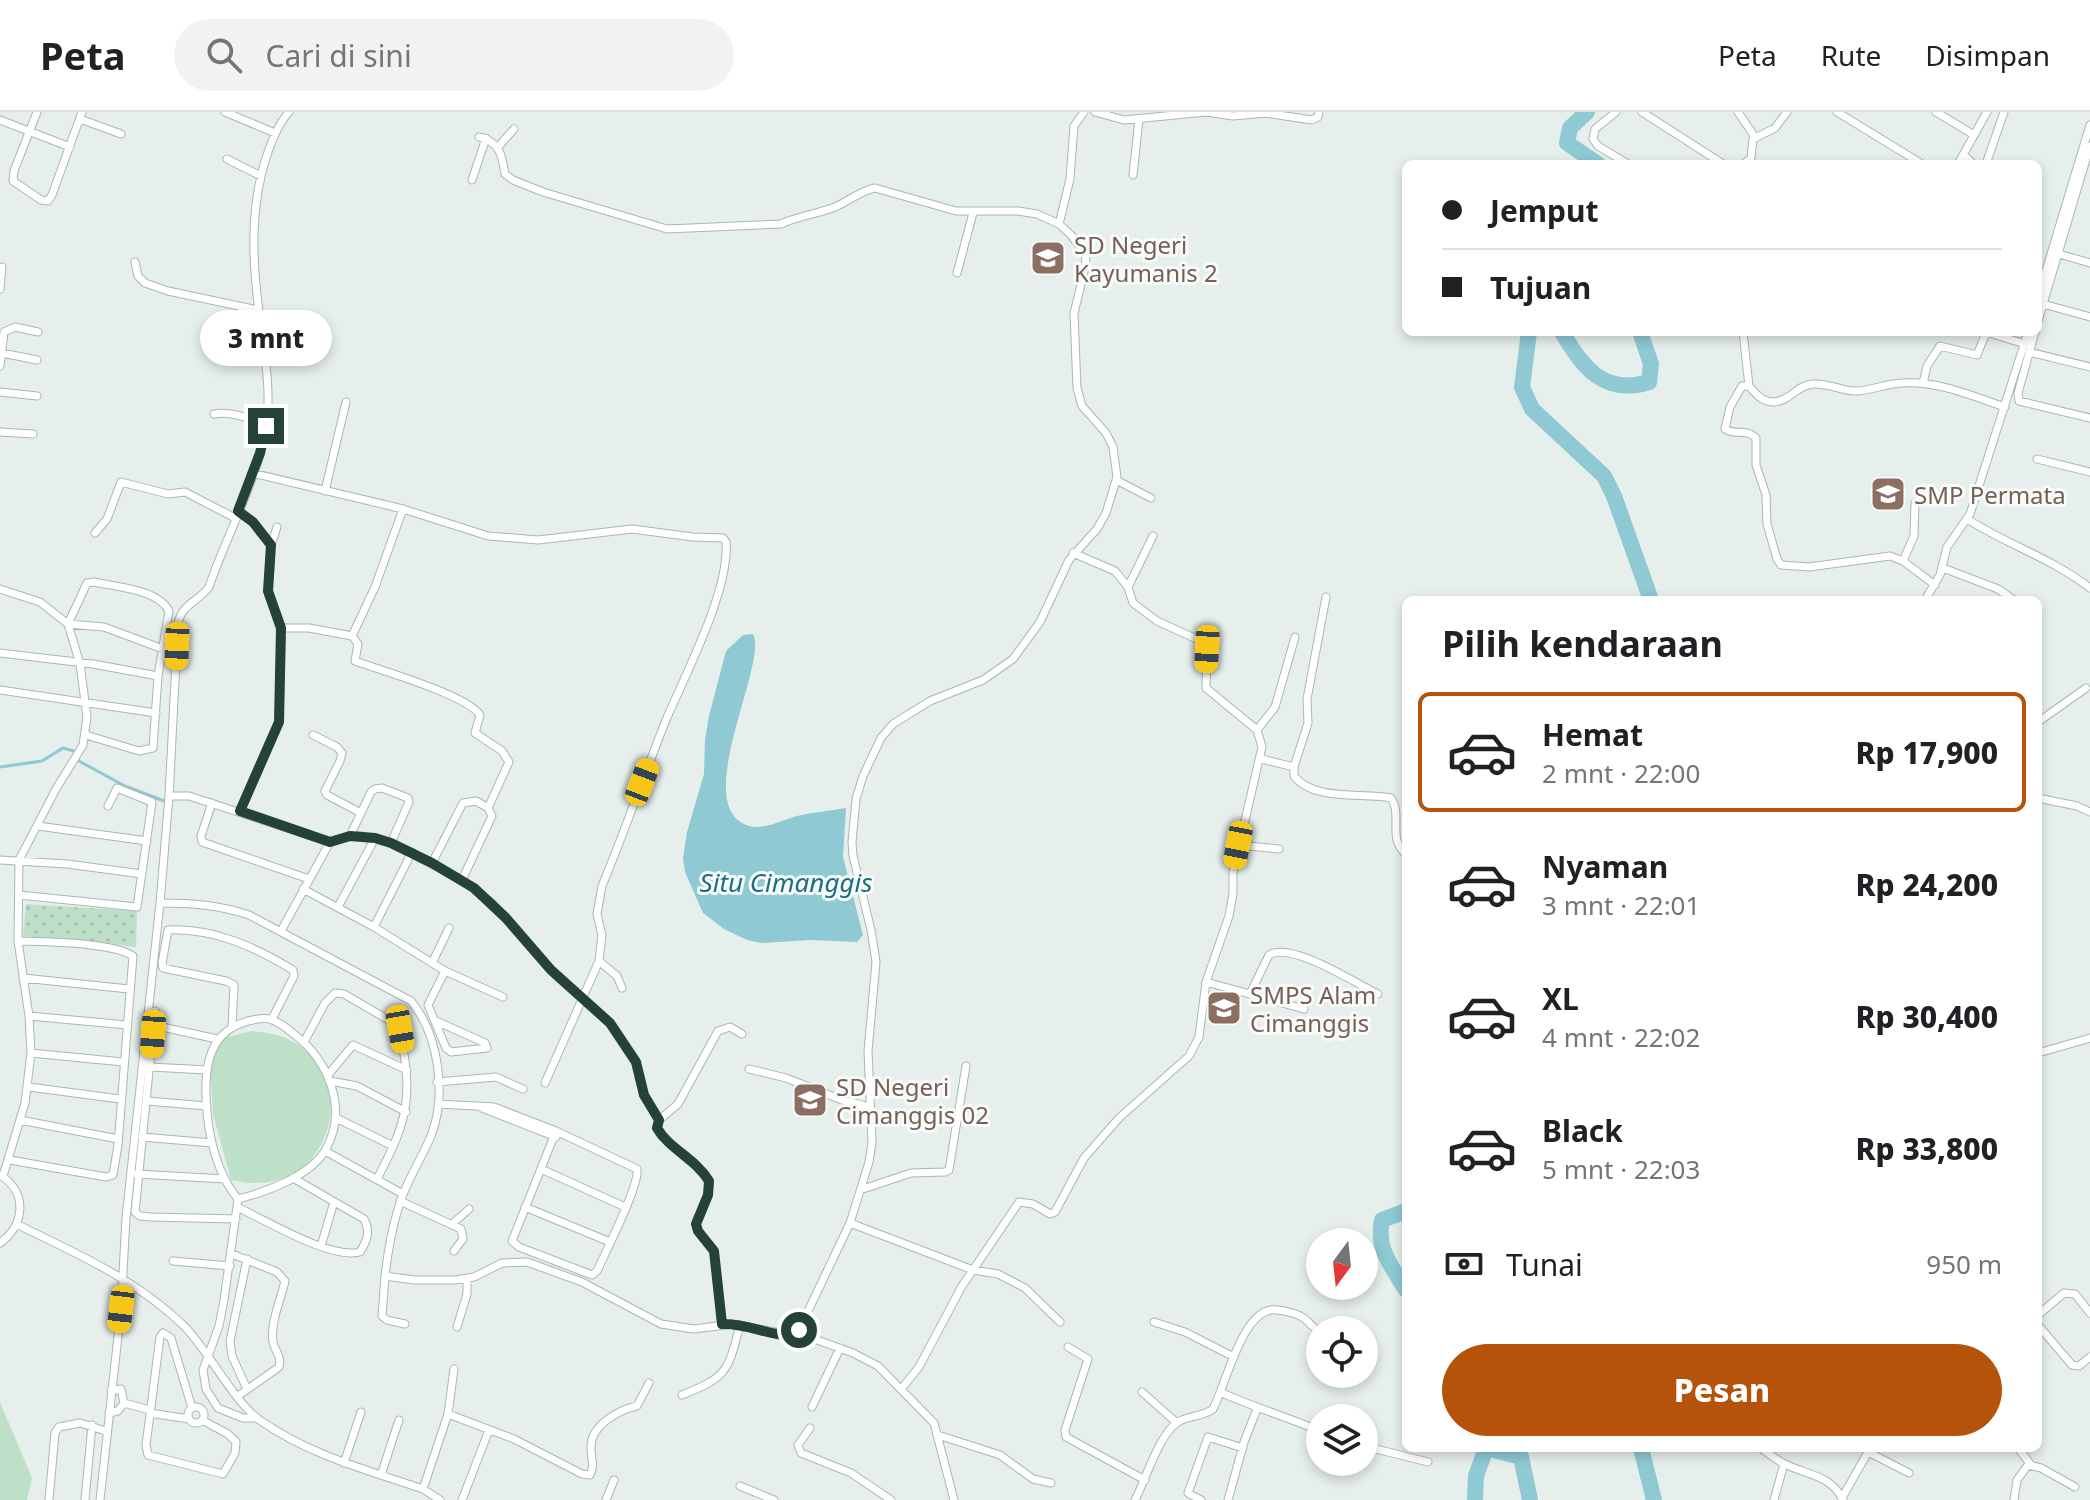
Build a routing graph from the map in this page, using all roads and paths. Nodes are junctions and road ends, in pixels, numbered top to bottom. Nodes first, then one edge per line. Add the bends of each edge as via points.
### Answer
1 (37, 112) edge
2 (225, 112) edge
3 (289, 112) edge
4 (1084, 112) edge
5 (1095, 112) edge
6 (1319, 112) edge
7 (1616, 112) edge
8 (1642, 112) edge
9 (1738, 112) edge
10 (1787, 112) edge
11 (1837, 112) edge
12 (1936, 112) edge
13 (1987, 112) edge
14 (2004, 112) edge
15 (81, 116) edge
16 (1139, 119) junction
17 (0, 120) edge
18 (2090, 125) edge
19 (514, 129) dead end
20 (30, 131) junction
21 (275, 133) junction
22 (121, 134) dead end
23 (1974, 135) junction
24 (1755, 137) junction
25 (2090, 146) edge
26 (70, 147) junction
27 (498, 147) junction
28 (1964, 155) junction
29 (227, 159) dead end
30 (1621, 160) edge
31 (1717, 160) edge
32 (1749, 160) edge
33 (1915, 160) edge
34 (1961, 160) edge
35 (1969, 160) edge
36 (1987, 160) edge
37 (1133, 175) dead end
38 (261, 176) junction
39 (472, 180) dead end
40 (973, 213) junction
41 (1059, 224) junction
42 (2059, 254) junction
43 (2049, 258) junction
44 (2042, 259) edge
45 (135, 262) dead end
46 (2090, 263) edge
47 (2, 267) edge
48 (957, 273) dead end
49 (2042, 286) edge
50 (0, 289) edge
51 (2042, 291) edge
52 (2042, 299) edge
53 (258, 310) junction
54 (2090, 317) edge
55 (38, 332) dead end
56 (3, 333) edge
57 (1743, 336) edge
58 (1985, 336) edge
59 (1999, 336) edge
60 (2027, 336) edge
61 (2034, 336) edge
62 (2025, 344) junction
63 (2029, 352) junction
64 (2, 353) junction
65 (37, 360) dead end
66 (0, 366) edge
67 (2090, 367) edge
68 (1923, 383) junction
69 (1749, 386) junction
70 (0, 392) edge
71 (37, 396) dead end
72 (346, 402) dead end
73 (2005, 407) junction
74 (214, 414) dead end
75 (2090, 418) edge
76 (266, 426) junction
77 (0, 432) edge
78 (33, 434) dead end
79 (2037, 459) dead end
80 (2090, 472) edge
81 (252, 473) junction
82 (1116, 480) junction
83 (325, 491) junction
84 (1151, 498) dead end
85 (1915, 503) dead end
86 (403, 509) junction
87 (236, 515) junction
88 (1967, 519) junction
89 (277, 527) dead end
90 (95, 533) dead end
91 (1153, 536) dead end
92 (271, 545) junction
93 (1073, 553) junction
94 (1903, 561) junction
95 (1943, 568) junction
96 (1935, 585) junction
97 (1128, 587) junction
98 (2090, 588) edge
99 (0, 589) edge
100 (1928, 596) edge
101 (2008, 596) edge
102 (1326, 597) dead end
103 (68, 624) junction
104 (281, 628) junction
105 (352, 636) junction
106 (1295, 637) dead end
107 (163, 649) junction
108 (0, 653) edge
109 (80, 664) junction
110 (158, 676) junction
111 (2086, 688) dead end
112 (0, 690) edge
113 (85, 701) junction
114 (156, 713) junction
115 (2042, 719) edge
116 (1257, 730) junction
117 (86, 735) junction
118 (313, 735) dead end
119 (1261, 759) junction
120 (1294, 767) junction
121 (169, 796) junction
122 (2042, 799) edge
123 (212, 803) junction
124 (108, 806) dead end
125 (490, 810) junction
126 (240, 811) junction
127 (2090, 812) edge
128 (361, 813) junction
129 (38, 826) junction
130 (350, 836) junction
131 (375, 838) junction
132 (147, 841) junction
133 (330, 842) junction
134 (391, 843) junction
135 (1238, 845) junction
136 (1279, 849) dead end
137 (1402, 850) edge
138 (412, 852) junction
139 (0, 860) edge
140 (19, 860) junction
141 (432, 863) junction
142 (142, 874) junction
143 (309, 879) junction
144 (462, 880) junction
145 (303, 889) junction
146 (19, 895) junction
147 (160, 903) junction
148 (338, 907) junction
149 (374, 927) junction
150 (449, 928) dead end
151 (281, 931) junction
152 (18, 941) junction
153 (599, 961) junction
154 (432, 963) junction
155 (445, 971) junction
156 (23, 978) junction
157 (1206, 982) junction
158 (622, 988) dead end
159 (129, 989) junction
160 (1250, 994) junction
161 (1378, 994) dead end
162 (503, 997) dead end
163 (582, 997) junction
164 (1304, 1009) dead end
165 (155, 1011) dead end
166 (29, 1016) junction
167 (272, 1019) junction
168 (436, 1021) junction
169 (127, 1025) junction
170 (153, 1025) junction
171 (232, 1027) junction
172 (440, 1033) junction
173 (431, 1034) junction
174 (742, 1034) dead end
175 (2090, 1038) edge
176 (217, 1039) junction
177 (304, 1042) junction
178 (2042, 1052) edge
179 (31, 1053) junction
180 (123, 1062) junction
181 (966, 1066) dead end
182 (150, 1067) junction
183 (749, 1069) dead end
184 (207, 1070) junction
185 (407, 1070) junction
186 (329, 1078) junction
187 (437, 1082) junction
188 (545, 1083) dead end
189 (29, 1087) junction
190 (523, 1089) dead end
191 (120, 1099) junction
192 (147, 1101) junction
193 (438, 1104) junction
194 (207, 1106) junction
195 (870, 1107) junction
196 (406, 1112) junction
197 (336, 1118) junction
198 (20, 1120) junction
199 (659, 1120) junction
200 (557, 1134) junction
201 (142, 1137) junction
202 (118, 1139) junction
203 (212, 1143) junction
204 (393, 1146) junction
205 (325, 1151) junction
206 (10, 1160) junction
207 (541, 1169) junction
208 (137, 1174) junction
209 (2, 1175) edge
210 (293, 1178) junction
211 (225, 1179) junction
212 (377, 1179) junction
213 (863, 1189) junction
214 (402, 1198) junction
215 (334, 1202) junction
216 (238, 1203) junction
217 (525, 1207) junction
218 (625, 1207) junction
219 (469, 1209) dead end
220 (236, 1219) junction
221 (850, 1223) junction
222 (452, 1224) junction
223 (18, 1225) junction
224 (610, 1242) junction
225 (0, 1243) edge
226 (321, 1246) junction
227 (454, 1251) dead end
228 (232, 1254) junction
229 (247, 1259) junction
230 (173, 1261) dead end
231 (230, 1266) junction
232 (973, 1270) junction
233 (385, 1276) junction
234 (467, 1279) junction
235 (123, 1280) junction
236 (2042, 1312) edge
237 (2090, 1313) edge
238 (1306, 1321) edge
239 (1060, 1322) dead end
240 (1154, 1322) dead end
241 (405, 1324) dead end
242 (722, 1324) junction
243 (740, 1325) junction
244 (457, 1327) dead end
245 (2042, 1330) edge
246 (794, 1336) junction
247 (1068, 1347) dead end
248 (840, 1348) junction
249 (209, 1355) junction
250 (1234, 1357) junction
251 (2090, 1357) edge
252 (454, 1369) dead end
253 (649, 1383) dead end
254 (902, 1388) junction
255 (247, 1389) junction
256 (111, 1391) junction
257 (1142, 1392) dead end
258 (1220, 1392) junction
259 (682, 1395) dead end
260 (238, 1396) junction
261 (124, 1403) junction
262 (812, 1407) dead end
263 (192, 1408) junction
264 (218, 1408) junction
265 (1257, 1409) junction
266 (150, 1412) junction
267 (361, 1412) dead end
268 (109, 1413) junction
269 (448, 1414) junction
270 (203, 1417) junction
271 (257, 1418) junction
272 (189, 1419) junction
273 (399, 1420) dead end
274 (1177, 1423) junction
275 (1306, 1424) edge
276 (92, 1425) junction
277 (810, 1428) dead end
278 (489, 1430) junction
279 (106, 1431) junction
280 (938, 1435) junction
281 (1243, 1448) junction
282 (1378, 1450) edge
283 (1766, 1452) edge
284 (1774, 1452) edge
285 (2021, 1452) edge
286 (1772, 1456) junction
287 (1428, 1462) dead end
288 (344, 1463) junction
289 (1784, 1464) junction
290 (2031, 1465) junction
291 (1909, 1473) dead end
292 (381, 1475) junction
293 (614, 1480) dead end
294 (1145, 1480) junction
295 (1051, 1483) dead end
296 (740, 1486) dead end
297 (2075, 1487) dead end
298 (423, 1489) junction
299 (430, 1497) edge
300 (1842, 1499) edge
301 (49, 1500) edge
302 (85, 1500) edge
303 (100, 1500) edge
304 (440, 1500) edge
305 (462, 1500) edge
306 (606, 1500) edge
307 (774, 1500) edge
308 (891, 1500) edge
309 (954, 1500) edge
310 (1135, 1500) edge
311 (1201, 1500) edge
312 (1228, 1500) edge
313 (1774, 1500) edge
314 (2014, 1500) edge

1 - 20 street
2 - 21 street
3 - 21 street
4 - 41 street via 1074,126 1070,179
5 - 16 street
6 - 16 street via 1312,120 1265,113
7 - 30 street via 1595,129 1593,139
8 - 31 street
9 - 24 street
10 - 24 street via 1775,128
11 - 33 street
12 - 23 street
13 - 23 street
14 - 36 street
15 - 22 street
15 - 26 street
16 - 37 street
17 - 20 street
18 - 43 street
19 - 27 street
20 - 26 street
20 - 26 street via 13,181 41,200 52,195
21 - 38 street
23 - 28 street
24 - 32 street
25 - 42 street
27 - 39 street via 483,138
27 - 40 street via 505,174 513,180 667,229 781,224 875,188
28 - 34 street
28 - 35 street
29 - 38 street
38 - 53 street via 254,228
40 - 41 street via 1018,211
40 - 48 street
41 - 82 street via 1086,255 1074,313 1078,397 1113,447
42 - 46 street
42 - 51 street
43 - 44 street
43 - 49 street
45 - 53 street via 145,283
47 - 50 street
52 - 54 street
53 - 76 street via 268,378
55 - 56 street via 15,327
56 - 64 street
57 - 69 street
58 - 68 street via 1977,355 1940,346
59 - 62 street
60 - 62 street
61 - 63 street
62 - 73 street
63 - 67 street
63 - 75 street via 2019,401
64 - 65 street
64 - 66 street
68 - 69 street via 1853,391 1807,385 1772,402
68 - 73 street
69 - 94 street via 1735,394 1724,426 1727,432 1748,432 1756,438 1756,465 1778,563 1809,567 1886,555
70 - 71 street
72 - 83 street
73 - 88 street
74 - 76 street
76 - 81 street
77 - 78 street
79 - 80 street
81 - 83 street
81 - 87 street
82 - 84 street
82 - 93 street via 1097,529
83 - 86 street
85 - 94 street via 1914,536
86 - 105 street
86 - 153 street via 505,538 538,540 632,529 726,542 701,641 598,899
87 - 90 street via 185,492 168,494 121,482 107,519
87 - 92 street via 253,522
87 - 121 street via 209,587 183,610 178,623
88 - 95 street via 1947,547
88 - 98 street via 1998,539 2050,560
89 - 92 street
91 - 97 street
92 - 104 street via 268,591
93 - 97 street via 1115,571
93 - 195 street via 1040,622 1013,659 983,680 893,724 863,776 852,842 875,951
94 - 96 street
95 - 96 street
95 - 101 street
96 - 100 street
97 - 116 street via 1133,603 1142,610 1201,641 1207,649 1206,688
99 - 103 street via 40,602
102 - 120 street via 1307,699 1308,723
103 - 107 street via 104,627
103 - 107 street via 87,583 154,596 169,611
103 - 109 street
104 - 105 street
104 - 126 street via 279,722
105 - 125 street via 358,644 355,661 455,697 479,712 475,733 509,762
106 - 116 street via 1275,707
107 - 110 street
108 - 109 street
109 - 110 street
109 - 113 street
110 - 114 street
111 - 115 street
112 - 113 street
113 - 114 street
113 - 117 street
114 - 117 street via 153,748 148,751
116 - 119 street
117 - 129 street
118 - 128 street via 342,753 327,795
119 - 120 street
119 - 135 street
120 - 137 street via 1300,783 1333,794 1391,798
121 - 123 street
121 - 147 street
122 - 127 street
123 - 126 street
123 - 143 street via 202,842
124 - 132 street via 117,788 152,802
125 - 141 street via 476,801 463,803
125 - 144 street via 492,816
126 - 133 street
128 - 130 street
128 - 134 street via 375,789 408,798
129 - 132 street
129 - 140 street
130 - 131 street
130 - 133 street
131 - 134 street
131 - 148 street
132 - 142 street
133 - 143 street
134 - 138 street
135 - 136 street
135 - 157 street via 1229,916
138 - 141 street
138 - 149 street
139 - 140 street
140 - 142 street
140 - 146 street
141 - 144 street
142 - 146 street via 137,907
143 - 145 street
144 - 163 street via 492,903
145 - 148 street
145 - 151 street
146 - 152 street
147 - 151 street via 227,908
147 - 235 street
148 - 149 street
149 - 154 street
150 - 154 street
151 - 173 street via 411,1001
152 - 156 street
152 - 159 street via 125,952 133,956
153 - 158 street
153 - 163 street
154 - 155 street
155 - 162 street
155 - 168 street via 428,1005
156 - 159 street
156 - 166 street
157 - 160 street
157 - 232 street via 1204,1017 1189,1056 1119,1118 1084,1158 1055,1212 1019,1202
159 - 169 street
160 - 161 street via 1269,955 1286,951
160 - 164 street
163 - 188 street
163 - 199 street via 626,1045
165 - 170 street
166 - 169 street
166 - 179 street
167 - 171 street
167 - 171 street via 293,970 247,944 168,930 163,968 231,983
167 - 177 street
168 - 172 street
168 - 172 street via 487,1048 451,1052
169 - 180 street
170 - 176 street
170 - 182 street
171 - 176 street
172 - 173 street
173 - 187 street
174 - 199 street via 730,1027 718,1031 678,1104
175 - 178 street
176 - 184 street
177 - 185 street via 330,997 344,994 399,1026
177 - 186 street
179 - 180 street
179 - 189 street
180 - 191 street
181 - 213 street via 949,1170 911,1173
182 - 184 street
182 - 192 street
183 - 195 street
184 - 194 street
185 - 186 street via 353,1045
185 - 196 street
186 - 196 street via 351,1083
186 - 197 street
187 - 190 street via 496,1077
187 - 193 street
189 - 191 street
189 - 198 street
191 - 202 street
192 - 194 street
192 - 201 street
193 - 200 street via 476,1105
193 - 214 street via 431,1137
194 - 203 street
195 - 213 street via 872,1143
196 - 204 street
197 - 204 street
197 - 205 street
198 - 202 street
198 - 206 street
199 - 242 street via 662,1136 709,1181 696,1224 714,1251
200 - 207 street
200 - 218 street via 637,1169
201 - 203 street
201 - 208 street
202 - 206 street via 111,1177
203 - 211 street
204 - 212 street
205 - 210 street
205 - 212 street
206 - 209 street
207 - 217 street
207 - 218 street
208 - 211 street
208 - 220 street via 137,1215
209 - 223 street via 19,1198
210 - 215 street
210 - 216 street
211 - 216 street
212 - 214 street
213 - 221 street
214 - 222 street
214 - 233 street
215 - 226 street
215 - 226 street via 364,1219 367,1238 353,1254
216 - 220 street
216 - 226 street
217 - 224 street
217 - 224 street via 512,1241 533,1252 592,1275
218 - 224 street
219 - 222 street
220 - 228 street
221 - 232 street
221 - 246 street
222 - 227 street via 464,1234
223 - 225 street
223 - 235 street
228 - 229 street
228 - 231 street
229 - 255 street via 230,1341
229 - 255 street via 285,1281 274,1326 279,1367
230 - 231 street
231 - 249 street
232 - 239 street via 998,1274 1025,1288
232 - 254 street
233 - 234 street
233 - 241 street via 382,1316
234 - 242 street via 502,1263 527,1262 582,1282 661,1324 694,1329
234 - 244 street
235 - 249 street via 150,1296
235 - 256 street
236 - 237 street via 2064,1293 2075,1294
238 - 250 street via 1264,1310 1252,1321
240 - 250 street
242 - 243 street
243 - 246 street
243 - 259 street via 726,1370 710,1384
245 - 251 street via 2072,1365
246 - 248 street
247 - 294 street via 1088,1359 1066,1437
248 - 254 street via 873,1363
248 - 262 street
249 - 260 street
249 - 264 street via 203,1370 206,1389
250 - 258 street
252 - 269 street
253 - 278 street via 637,1406 596,1430 590,1475
254 - 280 street via 934,1423
255 - 260 street
256 - 261 street via 121,1389
256 - 268 street
257 - 274 street
258 - 265 street
258 - 274 street via 1208,1413
260 - 271 street
261 - 266 street
261 - 268 street
263 - 266 street via 171,1338 163,1333
263 - 270 street via 198,1407
263 - 272 street
264 - 270 street
264 - 271 street
265 - 275 street
265 - 281 street
266 - 270 street via 148,1455 223,1474 236,1442
266 - 272 street
267 - 288 street
268 - 279 street
269 - 278 street
269 - 298 street
270 - 272 street via 197,1423
271 - 288 street via 295,1443
273 - 292 street
274 - 294 street
276 - 279 street
276 - 301 street via 65,1424 55,1433
276 - 302 street
277 - 308 street via 798,1445 801,1453 851,1473
278 - 305 street
279 - 303 street
280 - 295 street via 1000,1455 1033,1479
280 - 309 street
281 - 311 street via 1208,1437 1188,1493
281 - 312 street
282 - 287 street
283 - 286 street
284 - 286 street
285 - 290 street
286 - 289 street
288 - 292 street
289 - 300 street via 1821,1477
289 - 313 street
290 - 297 street
290 - 314 street via 2019,1475
291 - 300 street via 1868,1452
292 - 298 street
293 - 306 street
294 - 310 street
296 - 307 street
298 - 299 street
299 - 304 street

